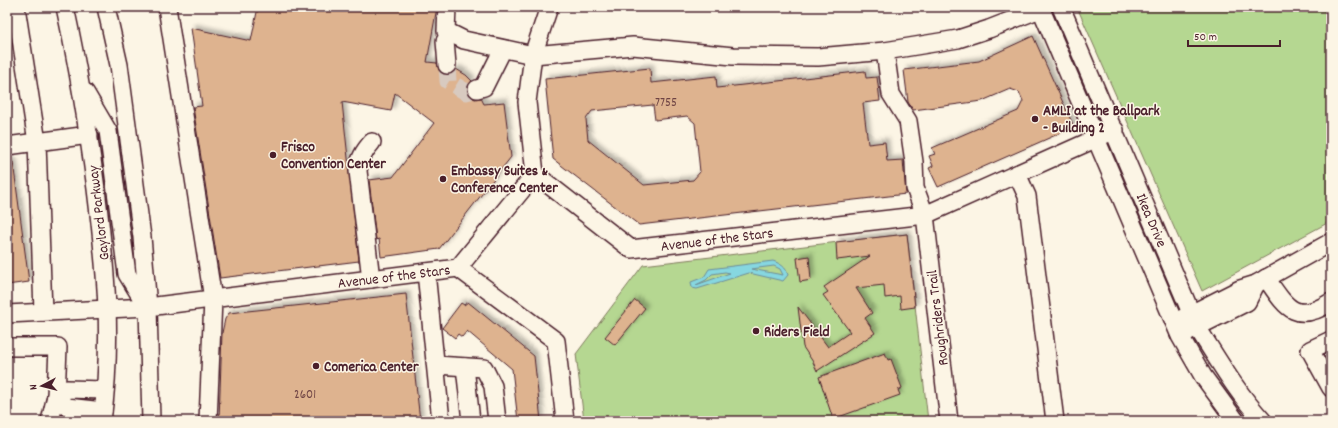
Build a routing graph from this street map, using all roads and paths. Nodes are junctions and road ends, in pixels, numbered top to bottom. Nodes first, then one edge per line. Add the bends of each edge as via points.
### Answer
1 (65, 7) edge
2 (106, 7) edge
3 (167, 7) edge
4 (447, 7) edge
5 (549, 7) edge
6 (1060, 7) edge
7 (1040, 8) edge
8 (13, 12) edge
9 (445, 41) dead end
10 (503, 49) junction
11 (884, 51) junction
12 (534, 55) junction
13 (447, 65) tunnel mouth
14 (79, 82) junction
15 (477, 89) dead end
16 (1115, 130) junction
17 (89, 135) junction
18 (1096, 139) junction
19 (37, 142) junction
20 (372, 142) dead end
21 (7, 146) edge
22 (535, 174) junction
23 (1017, 174) junction
24 (925, 215) junction
25 (1331, 242) edge
26 (458, 268) junction
27 (426, 272) junction
28 (371, 279) junction
29 (1261, 281) junction
30 (213, 299) junction
31 (1331, 302) edge
32 (148, 307) junction
33 (108, 308) junction
34 (43, 312) junction
35 (7, 314) edge
36 (1194, 320) junction
37 (1177, 329) junction
38 (1331, 340) edge
39 (7, 347) edge
40 (436, 365) junction
41 (465, 367) junction
42 (1331, 388) edge
43 (105, 390) junction
44 (56, 396) junction
45 (102, 416) edge
46 (50, 421) edge
47 (151, 421) edge
48 (208, 421) edge
49 (441, 421) edge
50 (471, 421) edge
51 (497, 421) edge
52 (565, 421) edge
53 (949, 421) edge
54 (1055, 421) edge
55 (1236, 421) edge
56 (1263, 421) edge

1 - 14 street, Gaylord Parkway
2 - 32 street via 120,72 142,237
3 - 30 street
4 - 10 street via 446,31 464,40
5 - 12 street
6 - 16 street, Ikea Drive
7 - 11 street via 958,39
7 - 18 street, Ikea Drive
8 - 19 street
9 - 13 street
10 - 12 street
10 - 15 street via 484,87
11 - 12 street via 818,57 733,56 633,46
11 - 24 street, Roughriders Trail via 891,94 908,121 915,188
12 - 22 street via 528,102
14 - 17 street, Gaylord Parkway
14 - 32 street via 108,131 127,274
16 - 18 street, Avenue of the Stars
16 - 36 street, Ikea Drive
17 - 19 street
17 - 33 street, Gaylord Parkway
18 - 23 street, Avenue of the Stars
18 - 37 street, Ikea Drive
19 - 21 street
19 - 34 street
20 - 28 street via 364,151 358,171
22 - 24 street, Avenue of the Stars via 631,249
22 - 26 street, Avenue of the Stars
23 - 24 street, Avenue of the Stars
23 - 54 street via 1027,196
24 - 53 street, Roughriders Trail
25 - 29 street
26 - 27 street, Avenue of the Stars
26 - 52 street via 556,341
27 - 28 street, Avenue of the Stars
27 - 40 street
28 - 30 street, Avenue of the Stars
29 - 31 street via 1294,311 1317,311
29 - 36 street via 1240,289
30 - 32 street, Avenue of the Stars
30 - 48 street
32 - 33 street, Avenue of the Stars
32 - 47 street
33 - 34 street, Avenue of the Stars
33 - 43 street, Gaylord Parkway via 109,341
34 - 35 street, Avenue of the Stars
36 - 37 street
36 - 56 street, Ikea Drive via 1249,406
37 - 55 street, Ikea Drive via 1203,376
38 - 42 street via 1310,350
39 - 44 street via 58,347
40 - 41 street
40 - 49 street
41 - 50 street
41 - 51 street via 484,368 490,378
43 - 44 street via 67,390
43 - 45 street, Gaylord Parkway
44 - 45 street via 67,407
44 - 46 street

